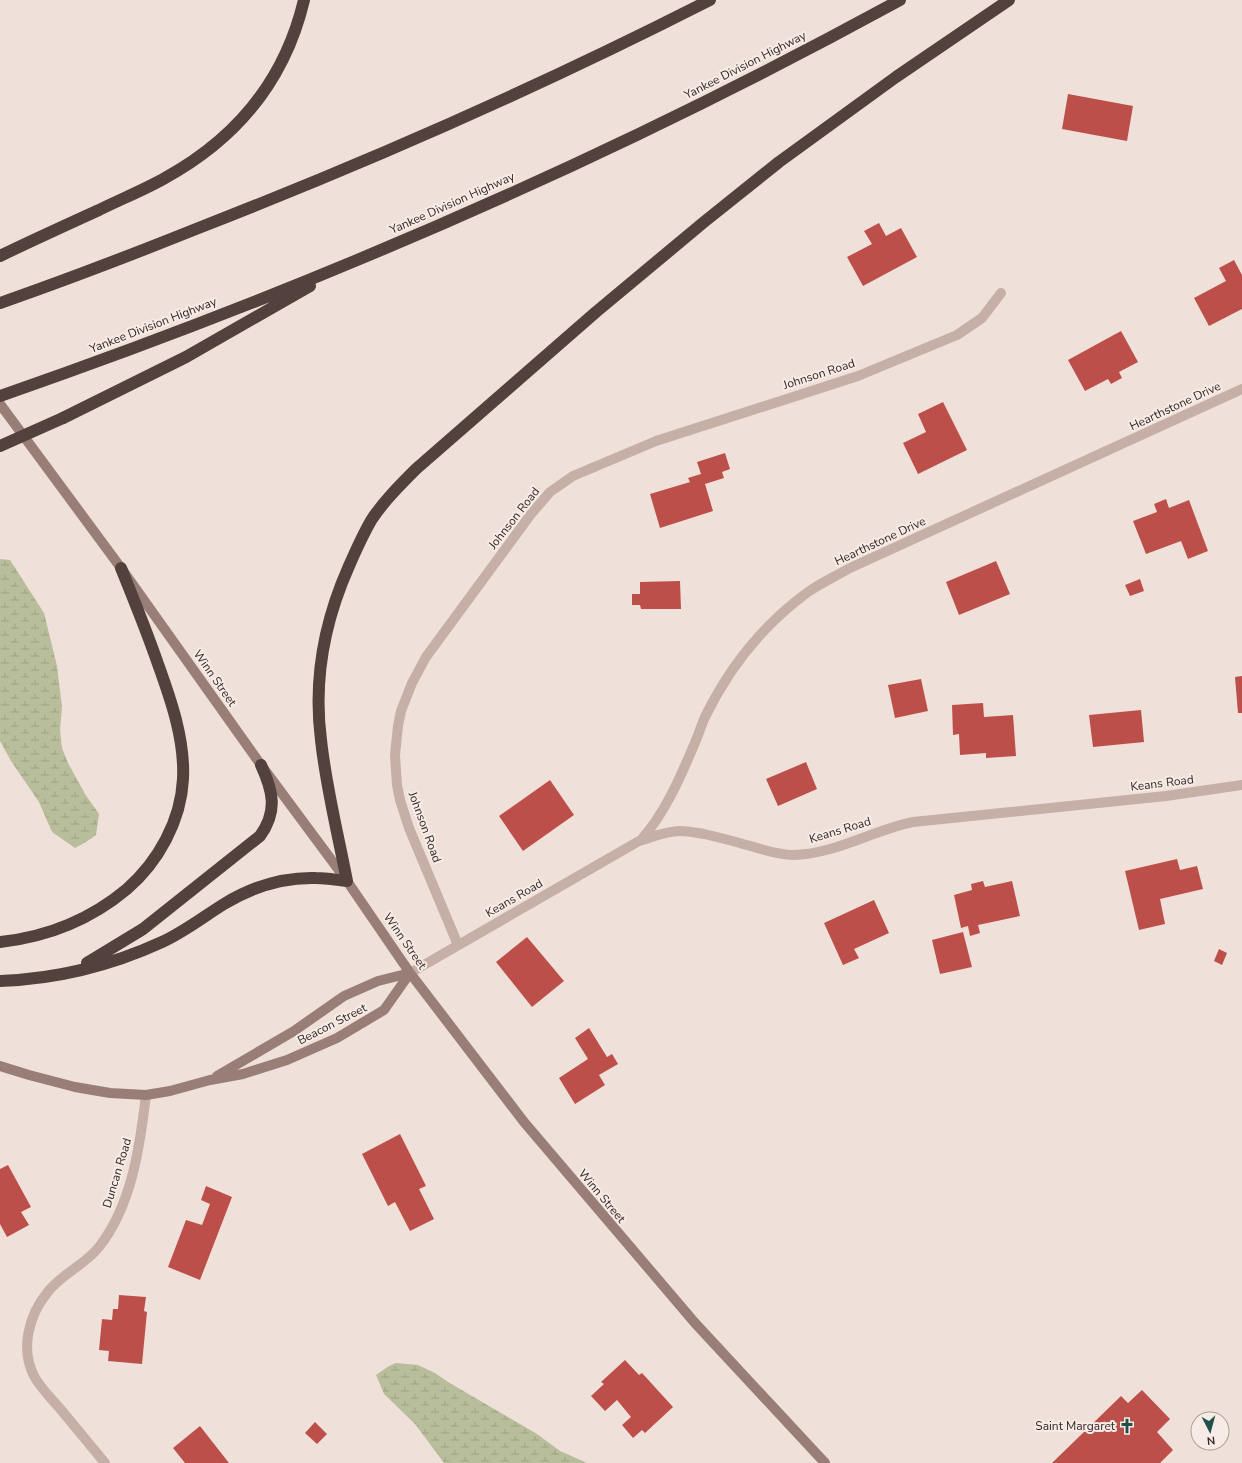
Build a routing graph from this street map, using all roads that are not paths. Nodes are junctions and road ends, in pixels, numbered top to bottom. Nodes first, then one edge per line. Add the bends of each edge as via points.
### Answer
1 (304, 0) edge
2 (710, 0) edge
3 (900, 0) edge
4 (1009, 0) edge
5 (0, 256) edge
6 (352, 262) junction
7 (1001, 293) dead end
8 (0, 303) edge
9 (1242, 389) edge
10 (0, 396) edge
11 (0, 404) edge
12 (0, 446) edge
13 (121, 568) junction
14 (261, 765) junction
15 (1242, 785) edge
16 (639, 841) junction
17 (347, 881) junction
18 (0, 942) edge
19 (458, 944) junction
20 (67, 973) junction
21 (410, 973) junction
22 (0, 981) edge
23 (0, 1066) edge
24 (210, 1080) junction
25 (146, 1094) junction
26 (105, 1463) edge
27 (825, 1463) edge

1 - 5 highway via 284,60 269,85 234,128 165,178
2 - 8 highway via 571,68 388,152 268,201
3 - 6 highway, Yankee Division Highway via 797,55 633,136
4 - 17 highway via 896,77 779,162 704,222 416,469 377,513 362,538 335,600 324,639 319,673 320,740
6 - 10 highway, Yankee Division Highway
6 - 12 highway, bridge via 186,357
7 - 19 street, Johnson Road via 982,318 957,335 858,376 656,442 573,476 550,492 531,514 426,657 409,690 398,726 395,755 400,800 409,828
9 - 16 street, Hearthstone Drive via 850,568 809,592 756,639 733,667 705,718 661,815
11 - 13 main road, Winn Street
13 - 14 main road, Winn Street
13 - 18 highway via 164,680 177,726 183,769 176,815 165,840 147,868 136,881 106,906 53,931
14 - 17 main road, Winn Street
14 - 20 highway via 272,793 272,803 268,822 260,836 143,929
15 - 16 street, Keans Road via 1166,796 913,822 828,850 793,855 681,831
16 - 19 street, Keans Road
17 - 20 highway via 316,878 286,880 264,885 243,894 163,942 124,957
17 - 21 main road, Winn Street
19 - 21 street, Keans Road
20 - 22 highway
21 - 24 main road, Beacon Street via 378,981 344,996 294,1031
21 - 24 main road, Beacon Street via 384,1010 337,1038 287,1060 244,1074
21 - 27 main road, Winn Street via 524,1122 592,1204 720,1350
23 - 25 main road, Beacon Street via 92,1090 128,1095
24 - 25 main road, Beacon Street via 170,1091
25 - 26 street, Duncan Road via 135,1164 117,1217 99,1247 47,1292 34,1316 27,1342 29,1363 39,1382

